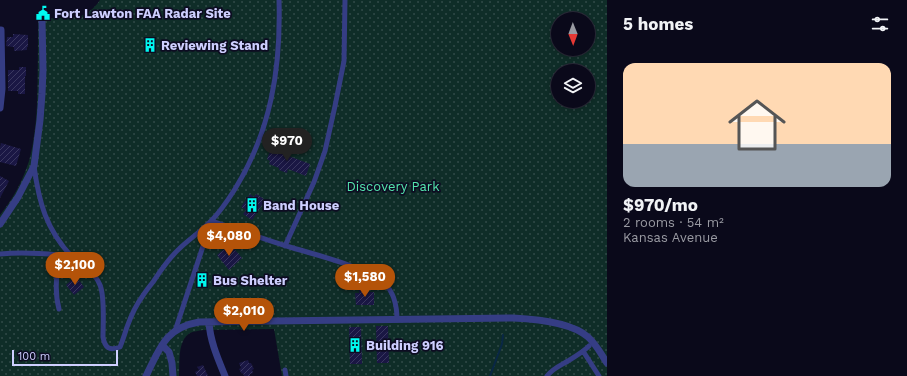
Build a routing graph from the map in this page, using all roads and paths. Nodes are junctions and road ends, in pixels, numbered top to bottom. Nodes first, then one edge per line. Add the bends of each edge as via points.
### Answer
1 (279, 0) edge
2 (345, 0) edge
3 (42, 19) dead end
4 (1, 30) dead end
5 (0, 53) edge
6 (0, 108) edge
7 (34, 166) junction
8 (212, 221) junction
9 (0, 224) edge
10 (285, 246) junction
11 (0, 254) edge
12 (59, 256) junction
13 (72, 257) junction
14 (59, 309) dead end
15 (397, 320) junction
16 (209, 322) junction
17 (175, 331) junction
18 (162, 345) junction
19 (589, 346) dead end
20 (583, 351) junction
21 (607, 363) edge
22 (285, 370) dead end
23 (146, 376) edge
24 (173, 376) edge
25 (225, 376) edge
26 (286, 376) edge
27 (547, 376) edge
28 (599, 376) edge

1 - 8 street via 278,48 268,115 245,172
2 - 10 street via 344,61 325,151
3 - 7 street via 42,94
4 - 5 street
5 - 6 street
7 - 9 street
7 - 13 street via 44,213 54,234
8 - 10 street
8 - 13 street via 162,267 141,297 120,346 114,349 106,346 104,340 101,285 92,271
8 - 17 street
10 - 15 street via 366,272 384,284 390,292
11 - 12 street via 26,252
12 - 13 street
12 - 14 street via 56,289
15 - 16 street
15 - 21 street via 513,318 555,323 582,332 593,342
16 - 17 street via 199,322
16 - 25 street via 209,330
17 - 18 street
18 - 23 street
18 - 24 street via 169,352
19 - 20 street
20 - 27 street
20 - 28 street
22 - 26 street

